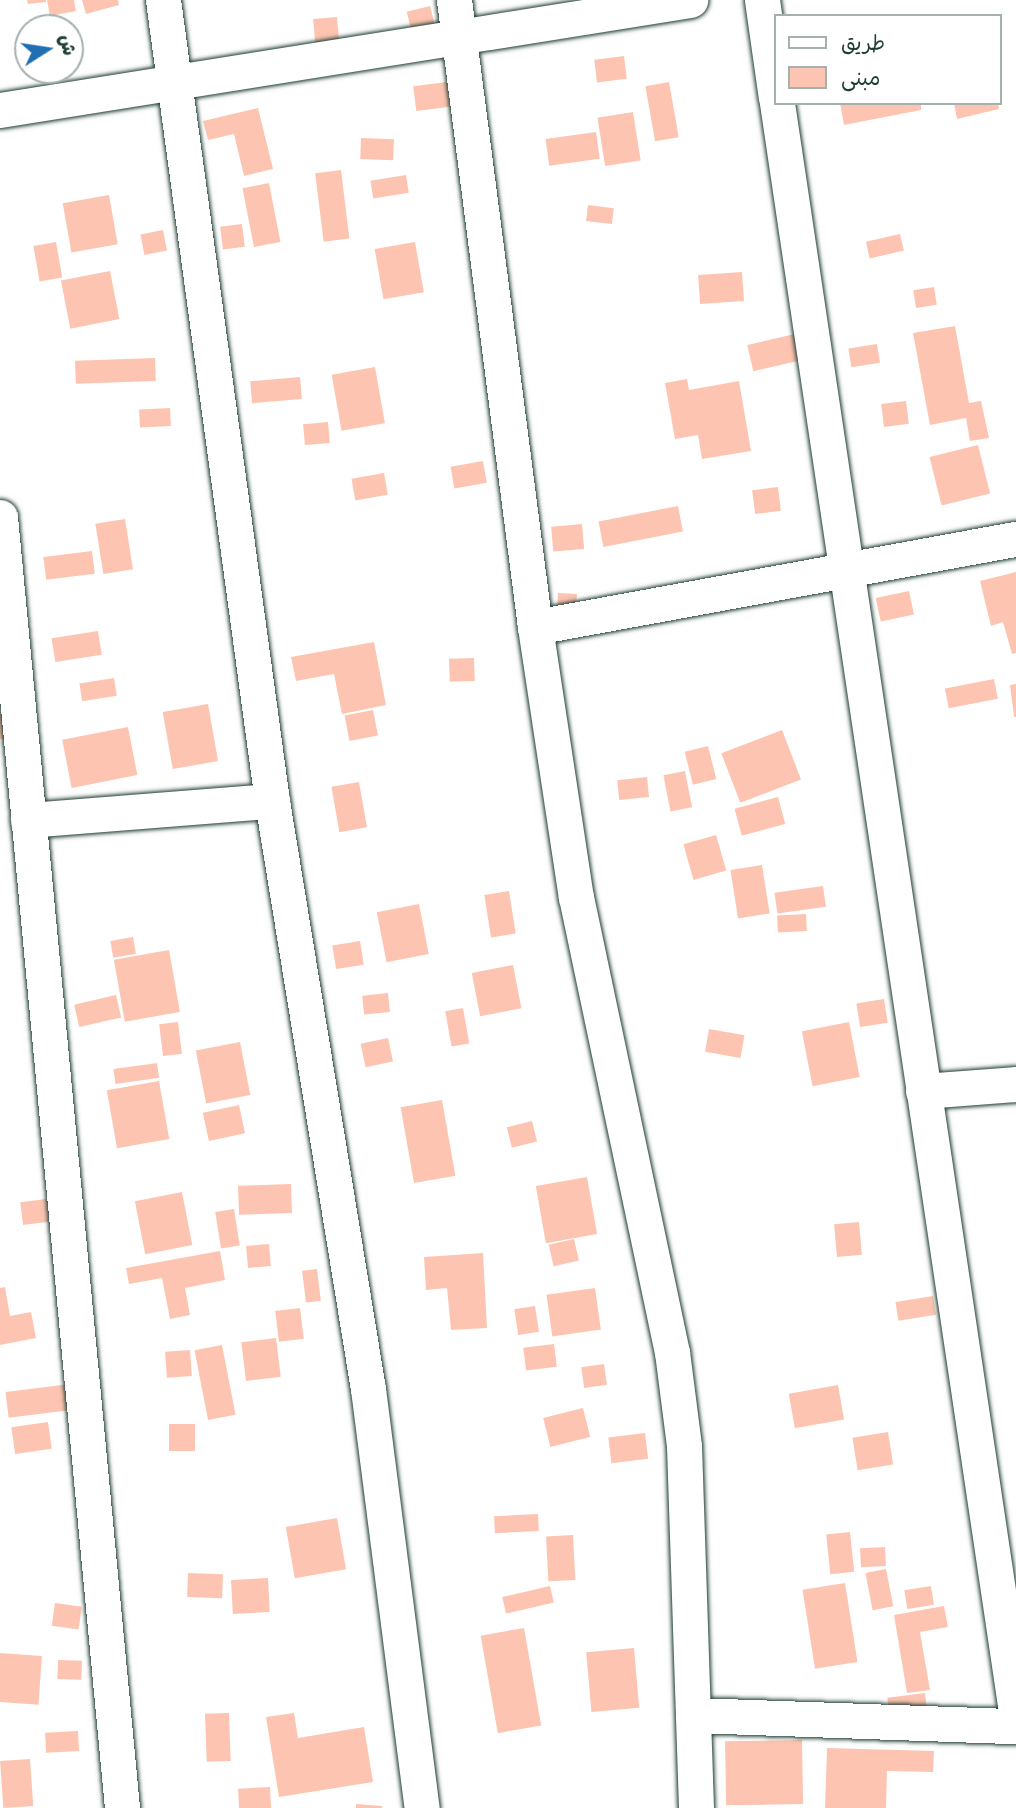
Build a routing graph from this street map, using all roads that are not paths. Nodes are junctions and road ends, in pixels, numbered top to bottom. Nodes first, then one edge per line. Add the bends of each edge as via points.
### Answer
1 (163, 0) edge
2 (454, 0) edge
3 (690, 0) edge
4 (762, 0) edge
5 (460, 36) junction
6 (174, 81) junction
7 (774, 84) edge
8 (777, 105) edge
9 (0, 110) edge
10 (0, 517) edge
11 (1016, 539) edge
12 (843, 569) junction
13 (535, 627) junction
14 (272, 801) junction
15 (28, 820) junction
16 (1016, 1084) edge
17 (923, 1091) junction
18 (1007, 1583) edge
19 (1016, 1712) edge
20 (694, 1715) junction
21 (1016, 1726) edge
22 (122, 1808) edge
23 (422, 1808) edge
24 (696, 1808) edge

1 - 6 street
2 - 5 street
3 - 5 street
4 - 7 street
5 - 6 street
5 - 13 street
6 - 9 street
6 - 14 street
8 - 12 street
10 - 15 street
11 - 12 street
12 - 13 street
12 - 17 street
13 - 20 street via 576,897 672,1352 684,1446
14 - 15 street
14 - 23 street via 368,1389
15 - 22 street
16 - 17 street
17 - 18 street
18 - 19 street
20 - 21 street
20 - 24 street

